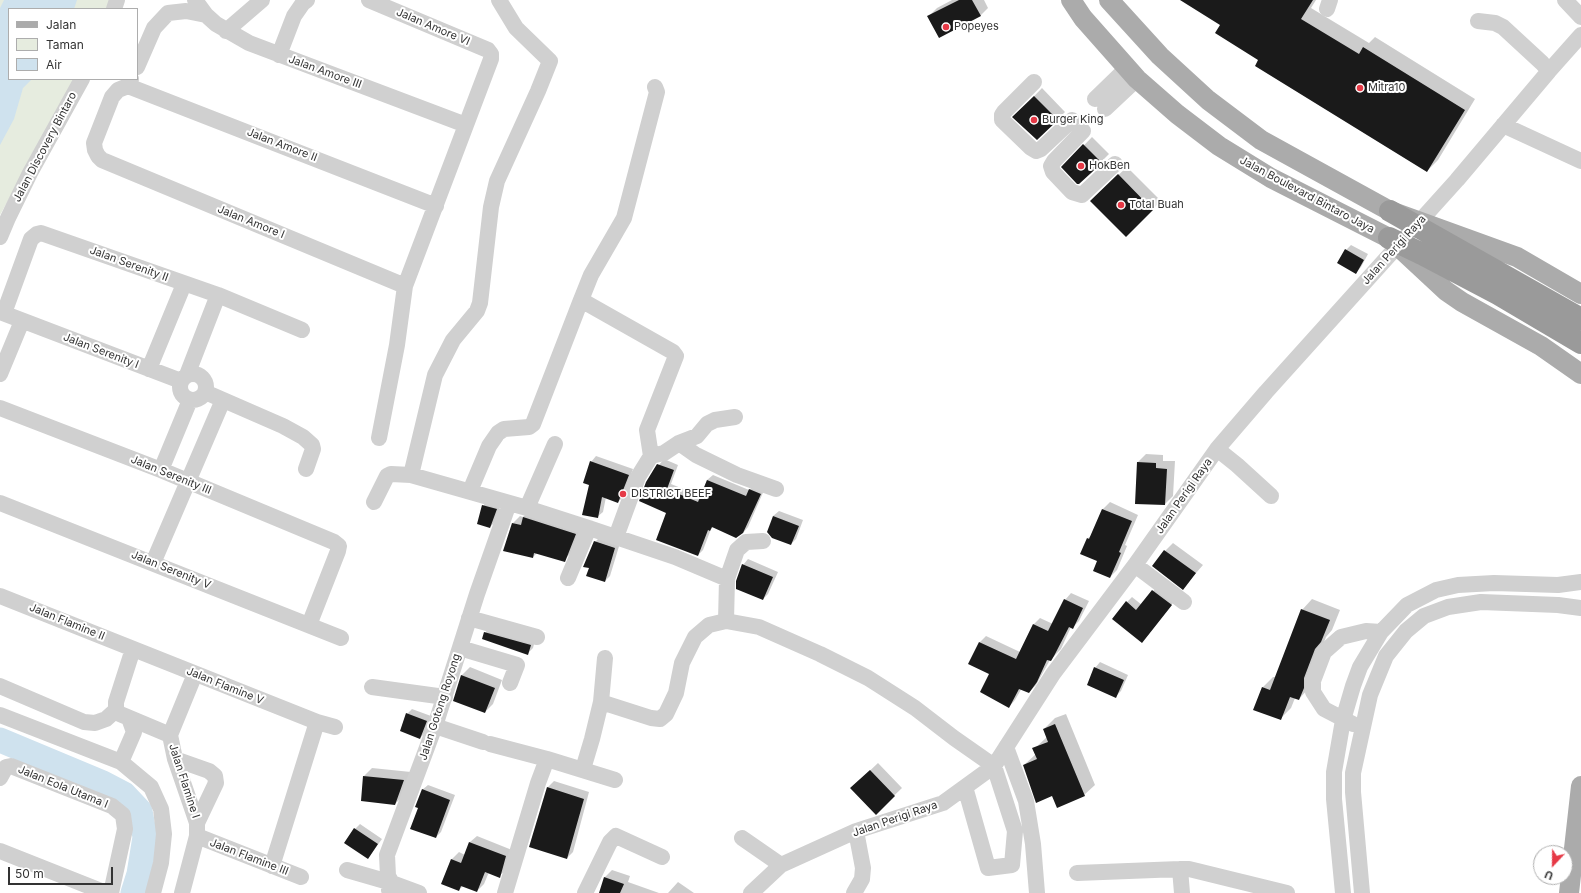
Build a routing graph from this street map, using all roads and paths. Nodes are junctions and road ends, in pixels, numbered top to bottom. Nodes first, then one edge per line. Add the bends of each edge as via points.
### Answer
1 (195, 0) edge
2 (262, 0) edge
3 (307, 0) edge
4 (369, 0) edge
5 (499, 0) edge
6 (1071, 0) edge
7 (1565, 0) edge
8 (1113, 1) edge
9 (206, 15) junction
10 (1581, 17) edge
11 (1478, 21) dead end
12 (226, 31) junction
13 (1581, 35) edge
14 (141, 49) edge
15 (279, 55) junction
16 (138, 62) edge
17 (1548, 71) junction
18 (1132, 74) junction
19 (81, 80) edge
20 (1034, 82) dead end
21 (129, 83) edge
22 (655, 87) dead end
23 (1100, 104) dead end
24 (1072, 120) dead end
25 (466, 125) junction
26 (1503, 125) junction
27 (1083, 131) dead end
28 (1581, 160) edge
29 (1115, 164) dead end
30 (436, 206) junction
31 (1390, 211) junction
32 (0, 237) edge
33 (1389, 238) junction
34 (184, 284) junction
35 (405, 286) junction
36 (1503, 286) junction
37 (1581, 294) edge
38 (218, 296) junction
39 (582, 300) junction
40 (2, 313) edge
41 (1581, 319) edge
42 (22, 321) junction
43 (302, 330) dead end
44 (1581, 343) edge
45 (1541, 346) junction
46 (1581, 364) edge
47 (149, 369) junction
48 (0, 374) edge
49 (1581, 374) edge
50 (184, 378) junction
51 (205, 392) junction
52 (190, 400) junction
53 (224, 400) junction
54 (0, 408) edge
55 (735, 417) dead end
56 (379, 438) dead end
57 (679, 443) junction
58 (555, 444) dead end
59 (1217, 450) junction
60 (651, 456) junction
61 (306, 469) dead end
62 (161, 470) junction
63 (411, 475) junction
64 (189, 482) junction
65 (776, 489) dead end
66 (470, 491) junction
67 (1272, 496) dead end
68 (374, 502) dead end
69 (0, 503) edge
70 (509, 503) junction
71 (527, 508) junction
72 (589, 528) junction
73 (616, 537) junction
74 (763, 541) dead end
75 (153, 563) junction
76 (1135, 565) junction
77 (568, 578) dead end
78 (727, 579) junction
79 (1581, 582) edge
80 (0, 596) edge
81 (1184, 602) dead end
82 (1407, 604) junction
83 (1581, 608) edge
84 (469, 618) junction
85 (1421, 618) junction
86 (726, 621) junction
87 (309, 625) junction
88 (1381, 632) junction
89 (537, 637) dead end
90 (341, 638) dead end
91 (460, 648) junction
92 (134, 649) junction
93 (605, 658) dead end
94 (195, 674) junction
95 (510, 683) dead end
96 (0, 686) edge
97 (372, 687) dead end
98 (445, 697) junction
99 (600, 702) junction
100 (0, 715) edge
101 (127, 720) junction
102 (1344, 720) junction
103 (317, 722) junction
104 (335, 726) dead end
105 (435, 726) junction
106 (1362, 728) junction
107 (170, 735) junction
108 (1006, 747) junction
109 (175, 759) junction
110 (547, 759) junction
111 (121, 762) junction
112 (994, 766) junction
113 (583, 769) junction
114 (0, 778) edge
115 (615, 780) dead end
116 (1581, 786) edge
117 (965, 787) junction
118 (197, 829) junction
119 (856, 831) junction
120 (742, 838) dead end
121 (0, 851) edge
122 (662, 857) dead end
123 (780, 865) junction
124 (272, 866) junction
125 (1180, 869) junction
126 (347, 870) dead end
127 (1077, 873) dead end
128 (301, 877) dead end
129 (390, 888) edge
130 (106, 893) edge
131 (111, 893) edge
132 (153, 893) edge
133 (182, 893) edge
134 (419, 893) edge
135 (505, 893) edge
136 (586, 893) edge
137 (751, 893) edge
138 (854, 893) edge
139 (1037, 893) edge
140 (1182, 893) edge
141 (1287, 893) edge
142 (1343, 893) edge
143 (1362, 893) edge
144 (1569, 893) edge

1 - 9 street, Jalan Amore III
2 - 12 street
3 - 15 street via 294,16
4 - 25 street, Jalan Amore VI via 488,50 491,60
5 - 63 street via 516,28 550,61 497,181 491,207 480,303 477,311 453,340 435,375
6 - 18 main road, Jalan Boulevard Bintaro Jaya via 1083,18
7 - 10 street
8 - 31 main road via 1160,56 1208,100 1261,140
9 - 12 street, Jalan Amore III
9 - 14 street via 186,11 168,12
11 - 17 street via 1495,23 1503,27
12 - 15 street, Jalan Amore III via 249,44
13 - 17 street, Jalan Perigi Raya
14 - 16 street
15 - 25 street, Jalan Amore III
17 - 26 street, Jalan Perigi Raya
18 - 23 street
18 - 33 main road, Jalan Boulevard Bintaro Jaya via 1177,114 1219,146 1270,178
19 - 32 street, Jalan Discovery Bintaro via 30,173
20 - 24 street via 1004,112 1002,120 1036,151
21 - 30 street, Jalan Amore II
21 - 35 street, Jalan Amore I via 112,97 94,143 95,150 102,160
22 - 39 street via 657,92 624,218 590,275
25 - 30 street
26 - 28 street
26 - 59 street, Jalan Perigi Raya
27 - 29 street via 1051,166 1053,172 1072,192 1082,194
30 - 35 street
31 - 36 highway
31 - 37 main road via 1517,258
33 - 36 highway
33 - 45 main road, Jalan Boulevard Bintaro Jaya via 1446,291
34 - 38 street, Jalan Serenity II
34 - 40 street, Jalan Serenity II via 41,233 31,239
34 - 47 street
35 - 56 street via 397,345
36 - 41 highway
36 - 44 highway
38 - 43 street, Jalan Serenity II
38 - 50 street
39 - 60 street via 676,356 647,430
39 - 66 street via 533,424 530,427 504,429 498,433 489,446
40 - 42 street, Jalan Serenity I
42 - 47 street, Jalan Serenity I
42 - 48 street
45 - 46 main road
45 - 49 main road
47 - 50 street, Jalan Serenity I
50 - 51 street via 192,374 202,377
50 - 52 street via 180,391
51 - 52 street via 199,399
51 - 53 street
52 - 62 street
53 - 61 street via 303,437 312,445
53 - 64 street
54 - 62 street, Jalan Serenity III
55 - 57 street via 715,420 707,424 697,436
57 - 60 street via 664,453
57 - 65 street via 696,455 737,475
58 - 71 street
59 - 67 street
59 - 76 street, Jalan Perigi Raya
60 - 73 street via 638,477
62 - 64 street, Jalan Serenity III
63 - 66 street
63 - 68 street via 387,476
64 - 75 street
64 - 87 street, Jalan Serenity III via 339,546
66 - 70 street
69 - 75 street, Jalan Serenity V
70 - 71 street
70 - 84 street, Jalan Gotong Royong
71 - 72 street
72 - 73 street
72 - 77 street
73 - 78 street via 675,556
74 - 78 street via 746,542 737,550
75 - 87 street, Jalan Serenity V
76 - 81 street
76 - 108 street, Jalan Perigi Raya via 1050,668
78 - 86 street
79 - 82 street via 1558,585 1458,585 1436,590
80 - 92 street, Jalan Flamine II
82 - 85 street
82 - 88 street
83 - 85 street via 1481,602 1448,607
84 - 89 street
84 - 91 street, Jalan Gotong Royong
85 - 106 street via 1406,631 1386,656 1370,695
86 - 99 street via 709,625 695,637 682,663 676,692 666,714 660,719
86 - 112 street via 759,628 868,678 915,708
87 - 90 street, Jalan Serenity V
88 - 102 street via 1360,667
88 - 102 street via 1366,631 1341,637 1324,652 1313,681 1313,692 1324,709
91 - 95 street via 517,665
91 - 98 street, Jalan Gotong Royong
92 - 94 street, Jalan Flamine V
92 - 101 street via 116,702
93 - 99 street
94 - 103 street, Jalan Flamine V
94 - 107 street
96 - 101 street via 84,722
97 - 98 street
98 - 105 street, Jalan Gotong Royong
99 - 113 street
100 - 111 street
101 - 107 street, Jalan Flamine I
101 - 111 street
102 - 106 street
102 - 142 street via 1334,772 1334,799
103 - 104 street, Jalan Flamine V
103 - 124 street
105 - 110 street
105 - 129 street, Jalan Gotong Royong via 387,855
106 - 143 street via 1353,773
107 - 109 street, Jalan Flamine I
108 - 112 street, Jalan Perigi Raya
108 - 139 street via 1026,801
109 - 118 street, Jalan Flamine I
109 - 118 street via 215,776 216,783
110 - 113 street
110 - 135 street
111 - 132 street via 151,787 161,809 164,834 161,863
112 - 117 street, Jalan Perigi Raya
112 - 117 street via 1015,831 1012,865 988,868
113 - 115 street
114 - 131 street, Jalan Eola Utama I via 6,767 11,766 112,806 123,816 125,829
116 - 144 main road
117 - 119 street, Jalan Perigi Raya via 943,803
118 - 124 street, Jalan Flamine III
118 - 133 street
119 - 123 street, Jalan Perigi Raya
119 - 138 street via 863,868 862,880
120 - 123 street
121 - 130 street
122 - 136 street via 616,836 610,842
123 - 137 street, Jalan Perigi Raya
124 - 128 street, Jalan Flamine III
125 - 127 street
125 - 140 street
125 - 141 street via 1199,871
126 - 129 street
129 - 134 street

